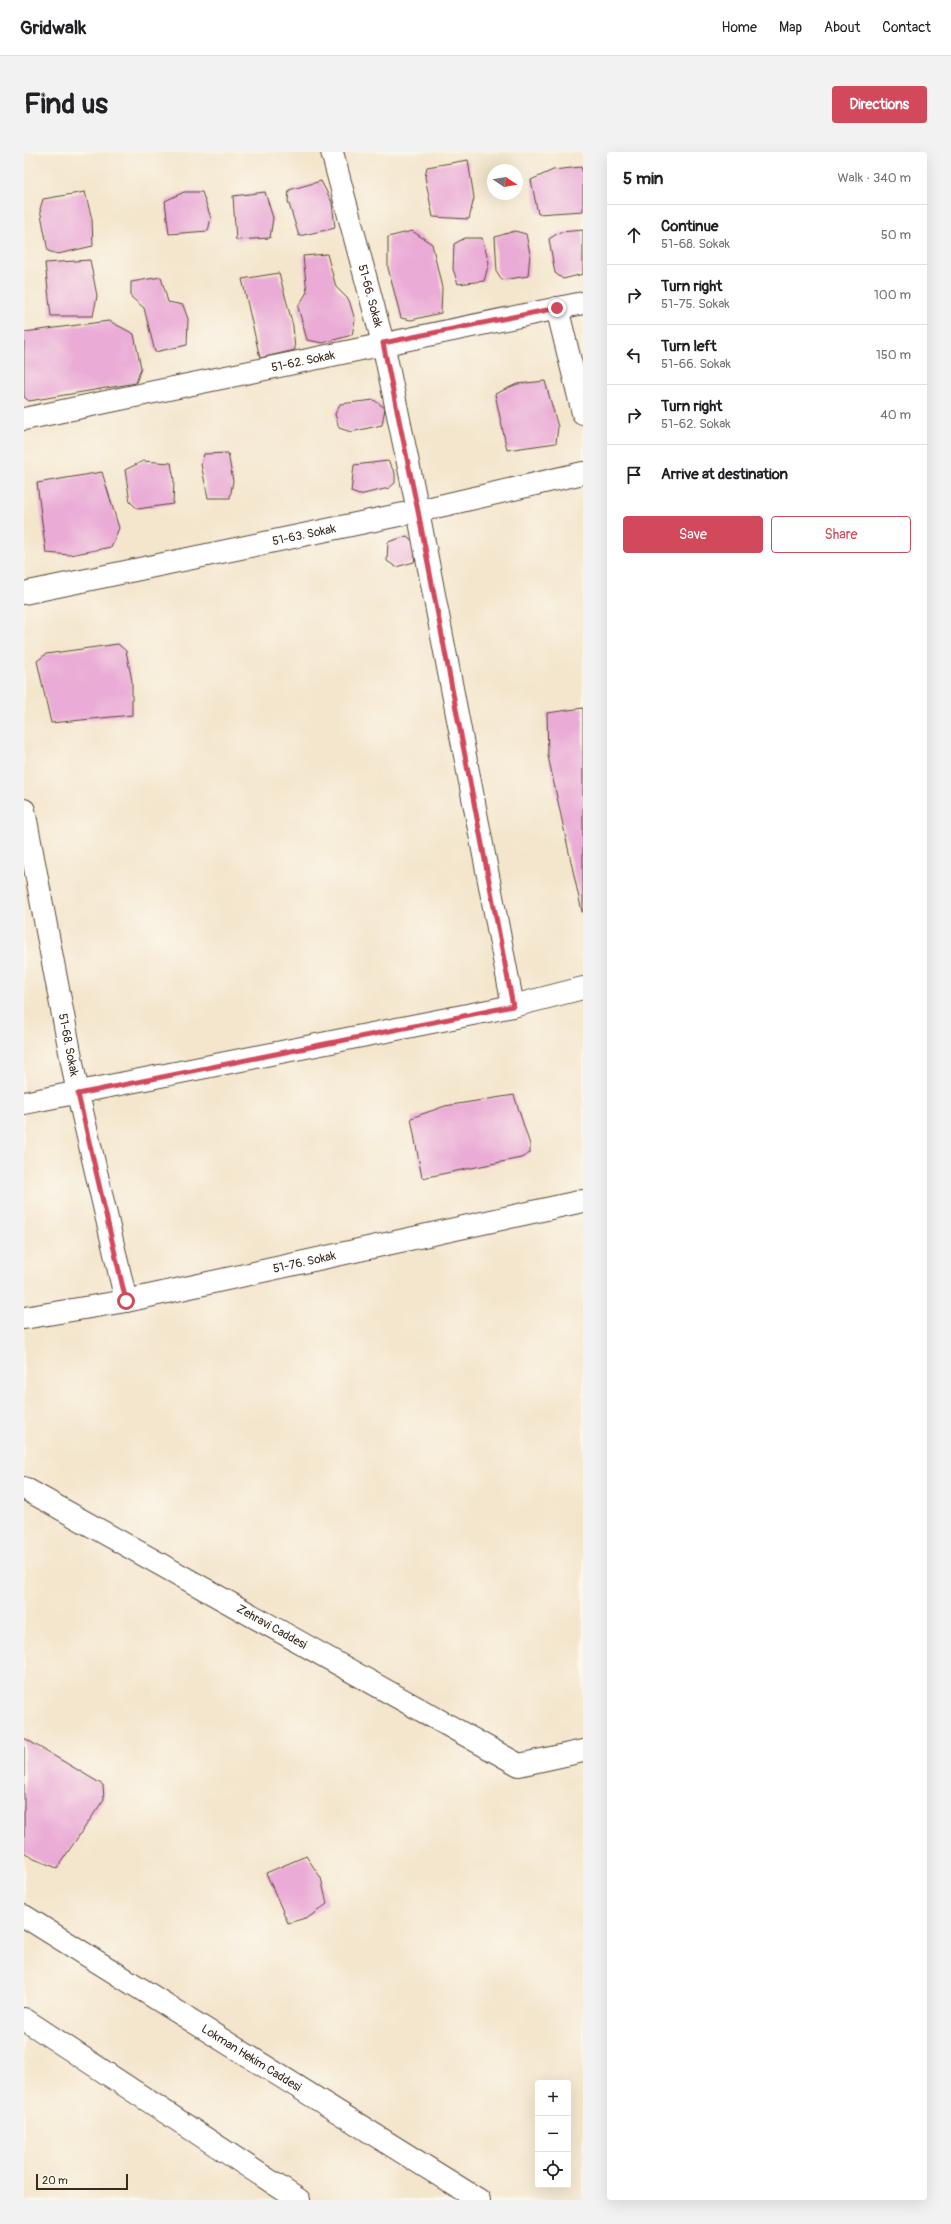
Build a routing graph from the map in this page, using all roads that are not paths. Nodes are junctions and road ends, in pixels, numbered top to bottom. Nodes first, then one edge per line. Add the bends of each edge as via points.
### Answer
1 (332, 152) edge
2 (583, 303) edge
3 (557, 308) junction
4 (383, 343) junction
5 (583, 413) edge
6 (24, 419) edge
7 (583, 473) edge
8 (418, 511) junction
9 (24, 593) edge
10 (24, 810) edge
11 (583, 988) edge
12 (513, 1006) junction
13 (78, 1094) junction
14 (24, 1103) edge
15 (583, 1201) edge
16 (126, 1301) junction
17 (24, 1318) edge
18 (24, 1488) edge
19 (583, 1752) edge
20 (24, 1916) edge
21 (24, 2019) edge
22 (299, 2200) edge
23 (479, 2200) edge

1 - 4 street, 51-66. Sokak
2 - 3 street, 51-62. Sokak
3 - 4 street, 51-62. Sokak
3 - 5 street
4 - 6 street, 51-62. Sokak
4 - 8 street, 51-66. Sokak
7 - 8 street, 51-63. Sokak
8 - 9 street, 51-63. Sokak
8 - 12 street, 51-66. Sokak
10 - 13 street, 51-68. Sokak
11 - 12 street
12 - 13 street
13 - 14 street
13 - 16 street, 51-68. Sokak
15 - 16 street, 51-76. Sokak
16 - 17 street, 51-76. Sokak
18 - 19 street, Zehravi Caddesi via 519,1765
20 - 23 street, Lokman Hekim Caddesi
21 - 22 street

